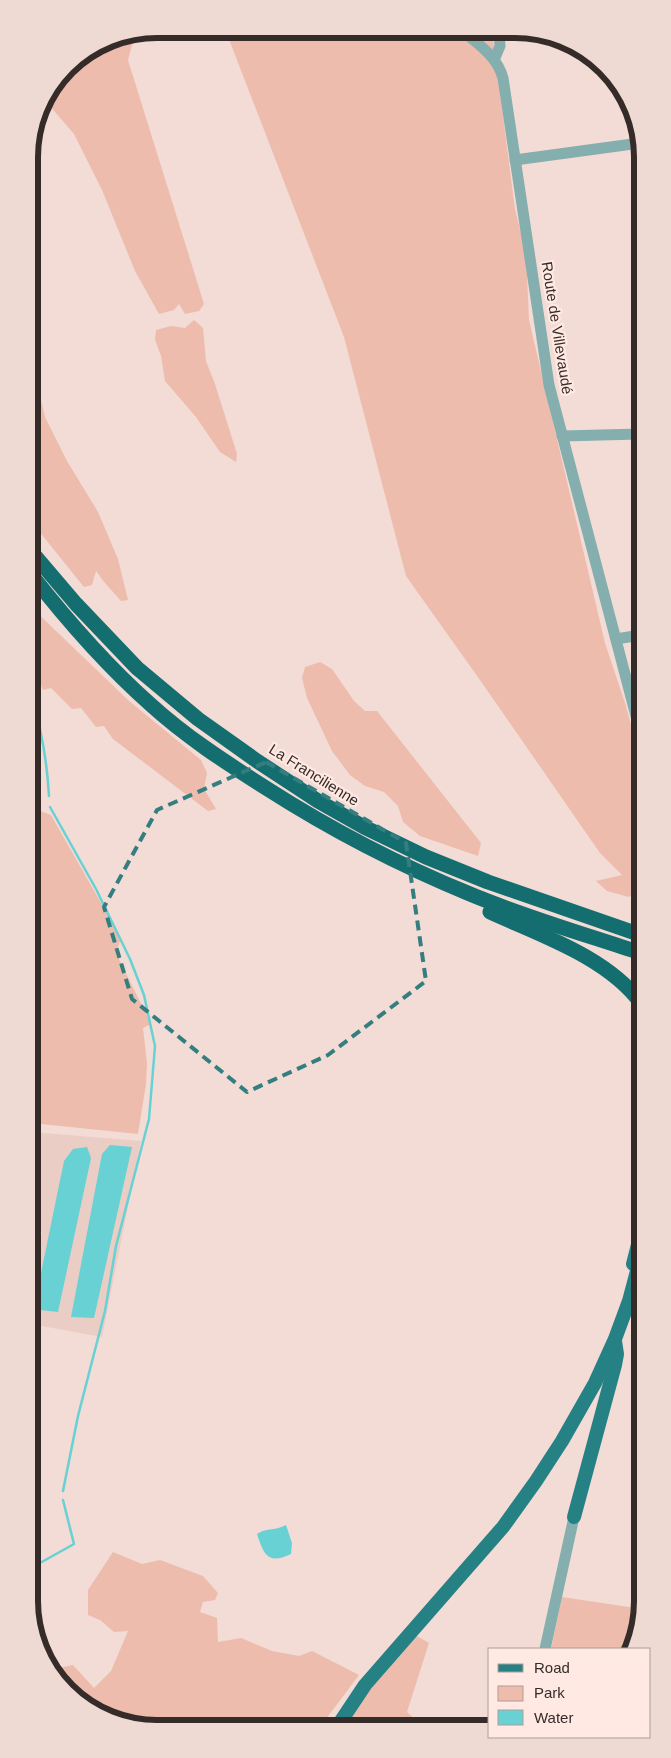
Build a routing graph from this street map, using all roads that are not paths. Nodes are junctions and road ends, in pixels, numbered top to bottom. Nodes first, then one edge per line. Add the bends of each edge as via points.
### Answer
1 (471, 38) edge
2 (499, 38) edge
3 (495, 58) junction
4 (632, 144) edge
5 (515, 160) junction
6 (634, 434) edge
7 (562, 436) junction
8 (38, 559) edge
9 (38, 582) edge
10 (634, 636) edge
11 (616, 639) junction
12 (634, 706) edge
13 (442, 881) junction
14 (633, 932) edge
15 (633, 951) edge
16 (633, 994) edge
17 (633, 1261) edge
18 (633, 1286) edge
19 (615, 1339) junction
20 (579, 1412) junction
21 (574, 1517) joint
22 (397, 1646) junction
23 (545, 1648) edge
24 (331, 1720) edge
25 (342, 1720) edge

1 - 3 street, Route de Villevaudé
2 - 3 street
3 - 5 street, Route de Villevaudé via 503,78
4 - 5 street
5 - 7 street, Route de Villevaudé via 549,385
6 - 7 street
7 - 11 street, Route de Villevaudé
8 - 14 highway, La Francilienne via 137,668 198,719 318,801 426,857
9 - 13 highway via 94,648 150,704 210,753 346,836
10 - 11 street
11 - 12 street, Route de Villevaudé
13 - 15 highway via 528,916
13 - 16 highway via 451,893 601,966
17 - 20 main road via 623,1297
18 - 19 main road
19 - 20 main road
19 - 21 main road via 615,1364
20 - 22 main road via 503,1527
21 - 23 street
22 - 24 main road via 361,1679
22 - 25 main road

